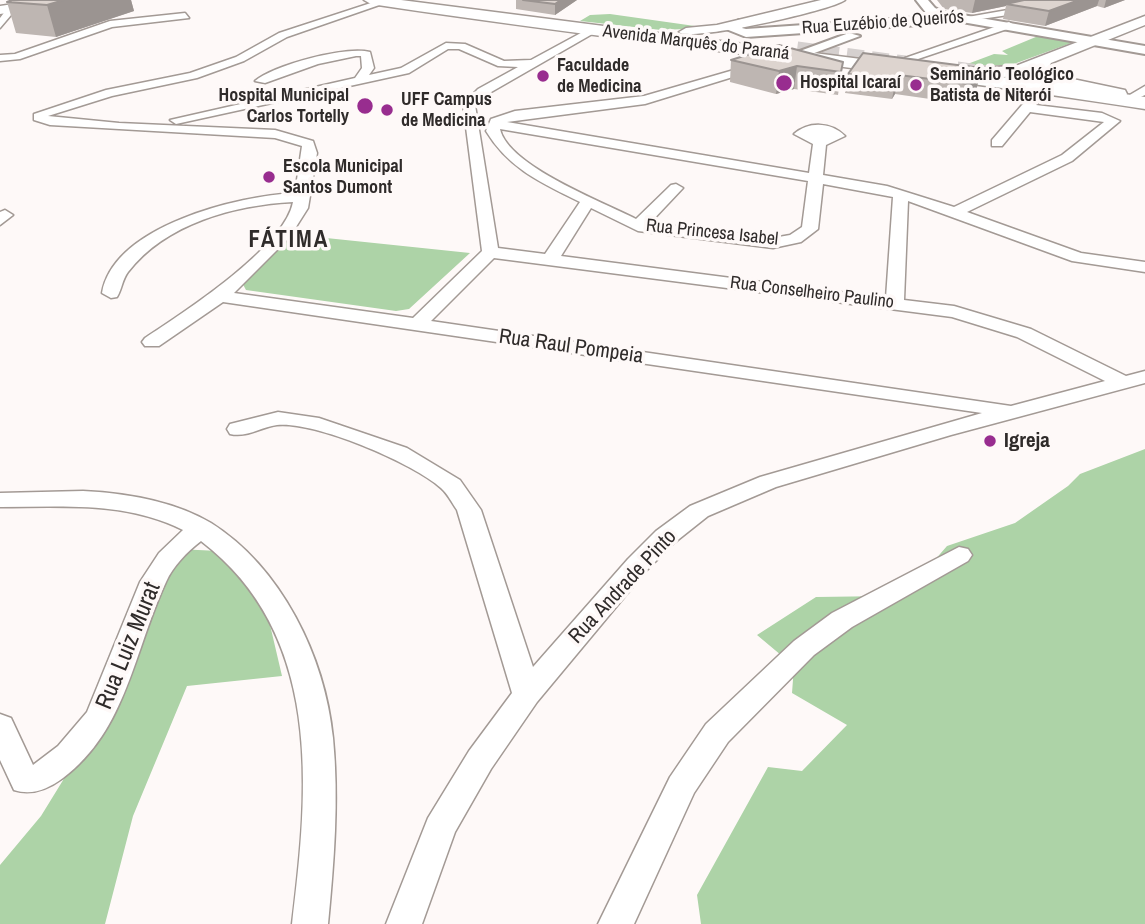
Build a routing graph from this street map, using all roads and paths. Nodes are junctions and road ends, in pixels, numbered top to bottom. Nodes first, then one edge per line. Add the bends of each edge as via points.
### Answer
1 (65, 0) edge
2 (407, 0) edge
3 (838, 0) edge
4 (922, 0) edge
5 (377, 1) edge
6 (1030, 8) edge
7 (6, 9) edge
8 (185, 16) dead end
9 (932, 16) junction
10 (967, 18) junction
11 (1145, 20) edge
12 (739, 24) junction
13 (0, 25) edge
14 (1009, 25) junction
15 (582, 27) junction
16 (868, 27) junction
17 (687, 32) joint
18 (47, 36) dead end
19 (1092, 40) junction
20 (1145, 50) edge
21 (797, 52) junction
22 (0, 56) edge
23 (911, 58) tunnel mouth
24 (1045, 60) junction
25 (533, 63) junction
26 (502, 64) junction
27 (519, 71) junction
28 (950, 74) junction
29 (360, 79) junction
30 (1020, 79) tunnel mouth
31 (261, 81) dead end
32 (1045, 87) junction
33 (1138, 96) edge
34 (1026, 108) junction
35 (495, 124) junction
36 (182, 125) junction
37 (820, 141) dead end
38 (997, 143) dead end
39 (817, 177) junction
40 (676, 188) dead end
41 (901, 194) junction
42 (302, 197) junction
43 (587, 201) junction
44 (953, 213) junction
45 (638, 226) junction
46 (490, 253) junction
47 (550, 260) junction
48 (1145, 267) edge
49 (111, 293) dead end
50 (220, 296) junction
51 (895, 303) junction
52 (418, 325) junction
53 (152, 342) dead end
54 (1133, 379) edge
55 (922, 397) junction
56 (1011, 411) junction
57 (238, 429) dead end
58 (943, 429) junction
59 (0, 500) edge
60 (202, 529) junction
61 (959, 555) dead end
62 (527, 694) junction
63 (0, 726) edge
64 (310, 924) edge
65 (404, 924) edge
66 (616, 924) edge

1 - 7 main road
2 - 15 main road, Avenida Marquês do Paraná
3 - 12 main road
4 - 9 street
5 - 15 main road, Avenida Marquês do Paraná
5 - 36 street via 283,35 240,59 193,76 99,96 39,117 146,128
6 - 10 street, Rua Euzébio de Queirós
7 - 13 street
8 - 22 street via 110,24 16,57
9 - 10 street, Rua Euzébio de Queirós
9 - 16 street, Rua Euzébio de Queirós
10 - 14 street
11 - 19 main road
12 - 16 street, Rua Euzébio de Queirós via 732,29 746,33
12 - 17 main road
14 - 19 street
14 - 23 street
15 - 17 main road
15 - 21 main road, Avenida Marquês do Paraná
15 - 21 main road, Avenida Marquês do Paraná
15 - 25 street
16 - 21 street
18 - 22 street
19 - 20 street
19 - 24 main road
21 - 28 main road, Avenida Marquês do Paraná
21 - 35 street via 654,98 528,112
24 - 28 main road via 998,74
24 - 33 main road via 1038,71 1043,78
25 - 26 street
25 - 27 street
26 - 27 street
26 - 29 street via 461,46 446,46 405,71
27 - 46 street via 469,104
28 - 32 main road, Avenida Marquês do Paraná
29 - 31 street via 368,68 362,52
29 - 36 street
30 - 33 main road
32 - 33 main road, Avenida Marquês do Paraná
32 - 34 street
34 - 38 street
34 - 44 street via 1114,121 1067,158
35 - 39 street
35 - 43 street, Rua Princesa Isabel via 496,138 524,169
36 - 42 street via 304,141 310,153
37 - 39 street, Rua Princesa Isabel
39 - 41 street
39 - 45 street, Rua Princesa Isabel via 810,229 783,242
40 - 45 street
41 - 44 street
41 - 51 street
42 - 49 street via 246,201 189,218 132,258 112,284
42 - 50 street via 283,235
43 - 45 street, Rua Princesa Isabel
43 - 47 street
44 - 48 street via 1054,253 1094,263
46 - 47 street, Rua Conselheiro Paulino
46 - 52 street
47 - 51 street, Rua Conselheiro Paulino
50 - 52 street, Rua Raul Pompeia
50 - 53 street
51 - 54 street, Rua Conselheiro Paulino via 999,324
52 - 55 street, Rua Raul Pompeia
54 - 56 street, Rua Andrade Pinto
55 - 56 street, Rua Raul Pompeia
55 - 58 street
56 - 58 street, Rua Andrade Pinto
57 - 62 street via 278,418 319,424 399,453 452,485 470,510
58 - 62 street, Rua Andrade Pinto via 757,485 699,512 637,565
59 - 60 street via 102,499 148,508
60 - 63 street, Rua Luiz Murat via 163,564 96,728 79,745 37,779 25,781
60 - 64 street via 261,584 292,632 304,666 319,744 322,797
61 - 66 street via 833,626 717,733 681,786
62 - 65 street, Rua Andrade Pinto via 440,828

